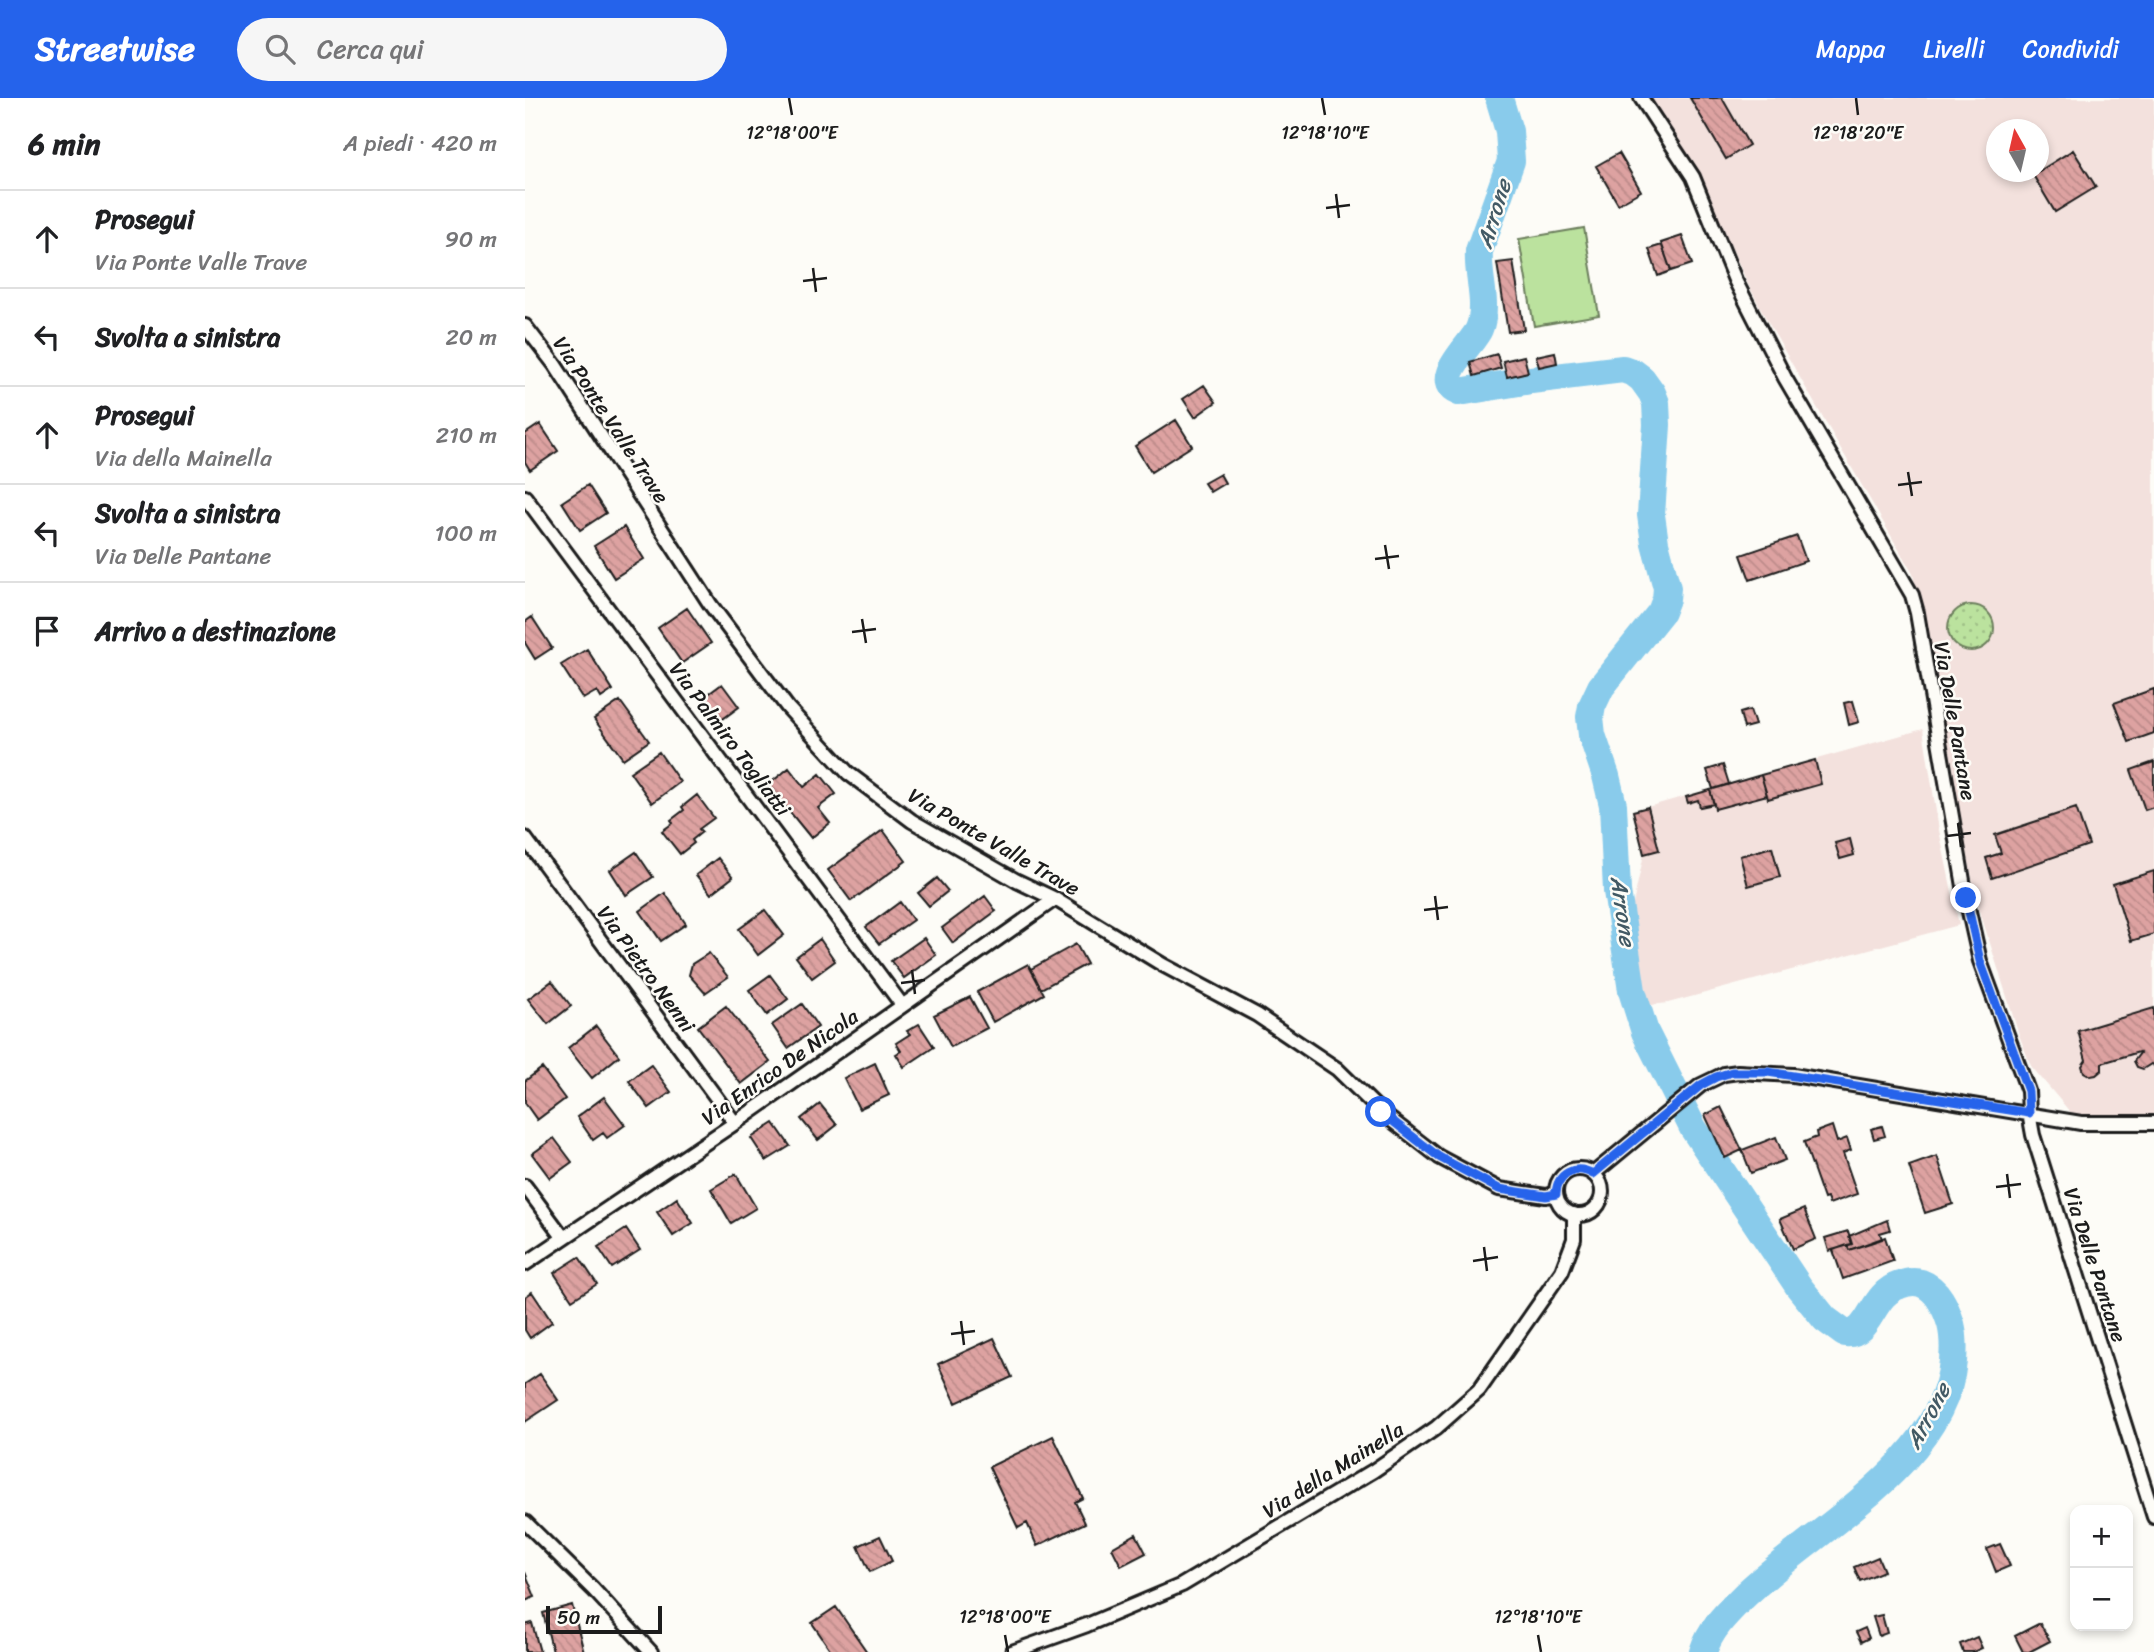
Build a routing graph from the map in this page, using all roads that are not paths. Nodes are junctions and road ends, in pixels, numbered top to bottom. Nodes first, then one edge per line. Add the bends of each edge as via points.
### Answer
1 (1641, 98) edge
2 (525, 326) edge
3 (525, 497) edge
4 (525, 838) edge
5 (1055, 899) junction
6 (902, 1005) junction
7 (2029, 1113) junction
8 (735, 1123) junction
9 (2154, 1124) edge
10 (1593, 1174) junction
11 (525, 1185) edge
12 (1556, 1194) junction
13 (1574, 1214) junction
14 (563, 1237) junction
15 (525, 1264) edge
16 (2154, 1517) edge
17 (525, 1522) edge
18 (652, 1652) edge
19 (1012, 1652) edge

1 - 7 street, Via Delle Pantane via 1693,177 1735,280 1785,378 1912,595 1980,961 2028,1091
2 - 5 street, Via Ponte Valle Trave via 710,604 788,708 848,773 912,821
3 - 6 street, Via Palmiro Togliatti
4 - 8 street, Via Pietro Nenni
5 - 6 street, Via Enrico De Nicola
5 - 12 street, Via Ponte Valle Trave via 1257,1015 1337,1069 1381,1112 1439,1157 1499,1189
6 - 8 street, Via Enrico De Nicola
7 - 9 street via 2081,1123
7 - 10 street via 1768,1072 1738,1072 1696,1089
7 - 16 street, Via Delle Pantane
8 - 14 street, Via Enrico De Nicola
10 - 12 street via 1571,1170 1559,1180
10 - 13 street via 1601,1188 1599,1203 1588,1213
11 - 14 street
12 - 13 street via 1562,1207
13 - 19 street, Via della Mainella via 1574,1239 1562,1271 1479,1390 1436,1428 1182,1585
14 - 15 street, Via Enrico De Nicola
17 - 18 street

